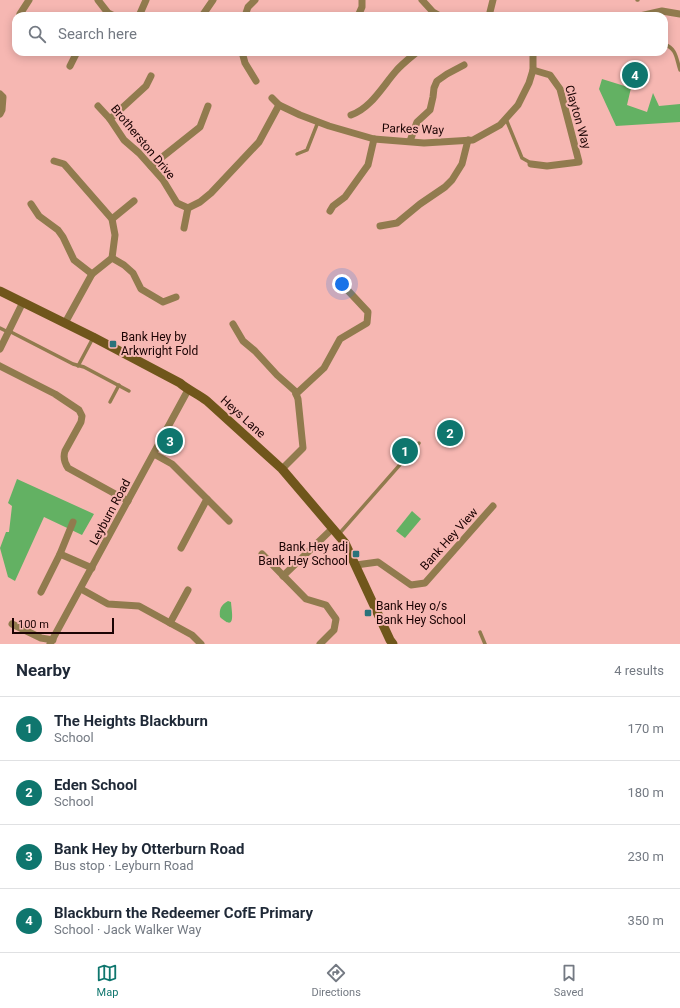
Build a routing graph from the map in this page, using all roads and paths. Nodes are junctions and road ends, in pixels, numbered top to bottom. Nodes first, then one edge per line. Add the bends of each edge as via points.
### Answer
1 (29, 0) edge
2 (98, 0) edge
3 (146, 0) edge
4 (213, 0) edge
5 (255, 0) edge
6 (362, 0) edge
7 (422, 0) edge
8 (494, 0) edge
9 (21, 12) edge
10 (107, 12) edge
11 (141, 12) edge
12 (205, 12) edge
13 (246, 12) edge
14 (360, 12) edge
15 (433, 12) edge
16 (490, 12) edge
17 (658, 12) edge
18 (668, 12) edge
19 (668, 12) edge
20 (680, 14) edge
21 (668, 45) edge
22 (75, 56) edge
23 (243, 56) edge
24 (412, 56) edge
25 (533, 56) edge
26 (464, 65) dead end
27 (70, 66) dead end
28 (533, 70) junction
29 (680, 70) edge
30 (151, 76) dead end
31 (256, 81) dead end
32 (0, 94) edge
33 (272, 98) dead end
34 (279, 105) junction
35 (98, 106) dead end
36 (208, 106) dead end
37 (0, 114) edge
38 (351, 115) dead end
39 (110, 119) junction
40 (506, 119) junction
41 (318, 122) junction
42 (374, 138) junction
43 (410, 140) junction
44 (468, 140) junction
45 (297, 154) dead end
46 (54, 161) dead end
47 (531, 164) joint
48 (151, 166) junction
49 (134, 201) dead end
50 (31, 204) dead end
51 (188, 208) junction
52 (330, 211) dead end
53 (112, 219) junction
54 (380, 226) dead end
55 (184, 228) dead end
56 (112, 258) junction
57 (92, 274) junction
58 (340, 282) dead end
59 (0, 291) edge
60 (176, 297) dead end
61 (22, 302) junction
62 (65, 323) junction
63 (233, 324) dead end
64 (0, 328) edge
65 (9, 332) junction
66 (93, 337) junction
67 (0, 349) edge
68 (0, 366) edge
69 (78, 366) junction
70 (119, 386) junction
71 (188, 390) junction
72 (129, 391) dead end
73 (296, 394) junction
74 (110, 402) dead end
75 (419, 443) dead end
76 (154, 454) junction
77 (282, 469) junction
78 (207, 499) junction
79 (128, 501) junction
80 (493, 506) dead end
81 (229, 521) dead end
82 (73, 522) dead end
83 (335, 531) junction
84 (180, 548) dead end
85 (60, 554) junction
86 (262, 554) dead end
87 (356, 565) junction
88 (92, 568) junction
89 (283, 576) junction
90 (81, 589) junction
91 (188, 590) dead end
92 (41, 592) dead end
93 (170, 623) junction
94 (12, 624) dead end
95 (480, 632) dead end
96 (51, 642) edge
97 (390, 643) edge
98 (201, 644) edge
99 (320, 644) edge
100 (485, 644) edge

1 - 9 street
2 - 10 street
3 - 11 street
4 - 12 street
5 - 13 street
6 - 14 street
7 - 15 street
8 - 16 street
17 - 19 street
18 - 20 street
21 - 29 lane via 675,51
22 - 27 street
23 - 31 street
24 - 38 street via 396,70 368,104 358,113
25 - 28 street, Parkes Way
26 - 43 street via 438,81 430,110 417,122
28 - 40 street, Parkes Way via 518,105
28 - 47 street, Clayton Way via 550,75 560,89 579,162 547,166
30 - 39 street via 146,86
32 - 37 street via 3,97
33 - 34 street, Parkes Way
34 - 41 street, Parkes Way
34 - 51 street via 255,147 211,193
35 - 39 street, Brotherston Drive
36 - 48 street via 200,127
39 - 48 street, Brotherston Drive via 124,140
40 - 44 street, Parkes Way via 500,126 473,140
40 - 47 lane via 522,158
41 - 42 street, Parkes Way
41 - 45 lane via 307,150
42 - 43 street, Parkes Way
42 - 52 street via 368,165 345,197
43 - 44 street, Parkes Way via 424,143
44 - 54 street via 462,164 445,187 397,223
46 - 53 street via 64,164
48 - 51 street, Brotherston Drive via 177,203
49 - 53 street
50 - 57 street via 39,216 58,230 74,260
51 - 55 street
53 - 56 street via 115,235
56 - 57 street
56 - 60 street via 133,273 141,289 153,297 163,302
57 - 62 street
58 - 73 street via 368,312 367,323 340,339 324,368
59 - 61 street, Heys Lane
61 - 62 street, Heys Lane
61 - 65 street
62 - 66 street, Heys Lane
63 - 73 street via 243,341
64 - 65 lane
65 - 67 street
65 - 69 lane
66 - 69 lane
66 - 71 street, Heys Lane via 180,383
68 - 79 street via 55,394 79,410 81,422 65,451 65,464
69 - 70 lane
70 - 72 lane
70 - 74 lane
71 - 76 street, Leyburn Road
71 - 77 street, Heys Lane via 207,401
73 - 77 street via 303,448
75 - 83 lane via 342,531
76 - 78 street via 172,464
76 - 79 street, Leyburn Road
77 - 83 street, Heys Lane
78 - 81 street
78 - 84 street
79 - 88 street, Leyburn Road
80 - 87 street, Bank Hey View via 425,583 412,585 378,562
82 - 85 street
83 - 87 street, Heys Lane via 345,543
83 - 89 street
85 - 88 street
85 - 92 street
86 - 89 street
87 - 97 street, Heys Lane
88 - 90 street, Leyburn Road
89 - 99 street via 306,599 326,605 336,619 334,630
90 - 93 street via 108,604 139,606
90 - 96 street, Leyburn Road
91 - 93 street
93 - 98 street via 192,635
94 - 96 street
95 - 100 lane

